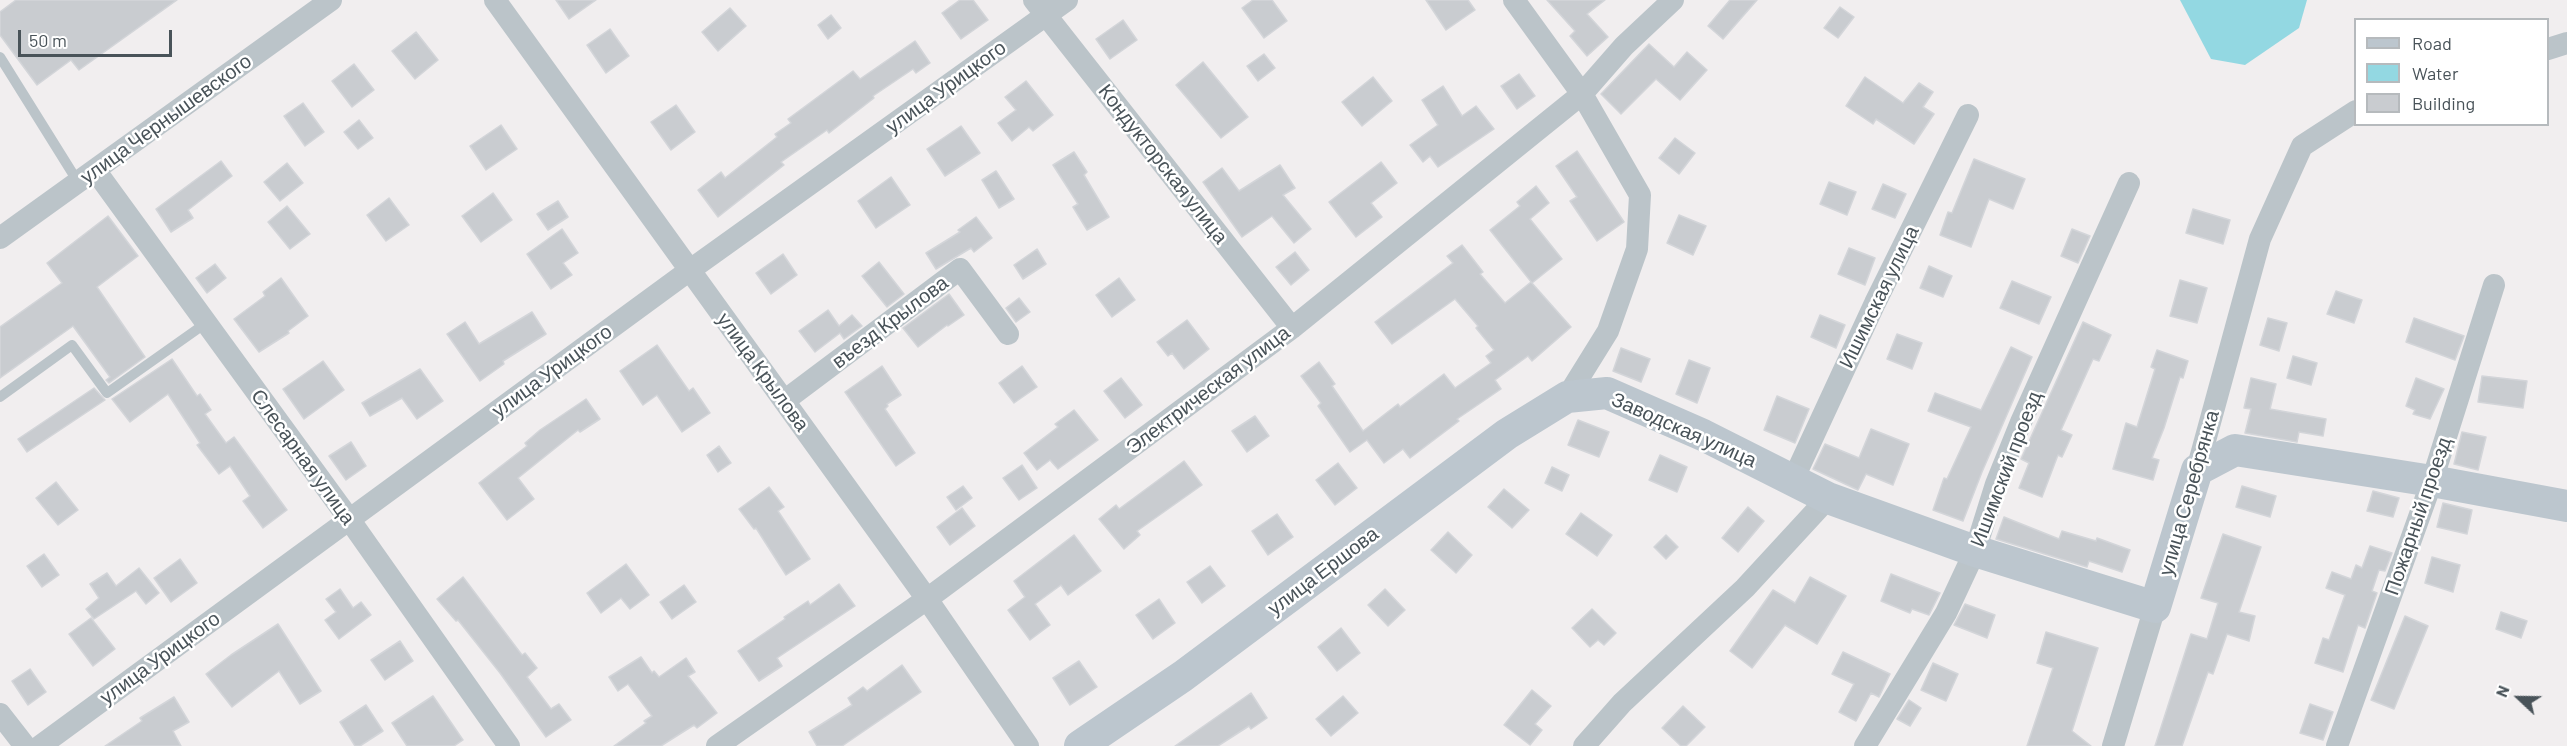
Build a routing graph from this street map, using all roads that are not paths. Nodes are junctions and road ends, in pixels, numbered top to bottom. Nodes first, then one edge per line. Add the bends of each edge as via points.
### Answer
1 (331, 0) edge
2 (495, 0) edge
3 (1067, 0) edge
4 (1514, 0) edge
5 (1673, 0) edge
6 (1040, 8) edge
7 (2567, 43) edge
8 (2549, 48) edge
9 (0, 57) edge
10 (1582, 94) junction
11 (2354, 112) edge
12 (1968, 115) dead end
13 (86, 176) junction
14 (2129, 183) dead end
15 (0, 238) edge
16 (690, 270) junction
17 (2494, 285) dead end
18 (206, 323) junction
19 (1292, 328) junction
20 (1008, 334) dead end
21 (0, 397) edge
22 (1567, 397) junction
23 (784, 401) junction
24 (2197, 470) junction
25 (1793, 480) junction
26 (2432, 481) junction
27 (1828, 498) junction
28 (2567, 506) edge
29 (349, 519) junction
30 (1974, 551) junction
31 (927, 599) junction
32 (2155, 608) junction
33 (0, 714) edge
34 (25, 746) edge
35 (40, 746) edge
36 (510, 746) edge
37 (717, 746) edge
38 (1028, 746) edge
39 (1080, 746) edge
40 (1584, 746) edge
41 (1865, 746) edge
42 (2113, 746) edge
43 (2337, 746) edge

1 - 13 street, улица Чернышевского
2 - 16 street, улица Крылова
3 - 6 street, улица Урицкого
4 - 10 street
5 - 10 street, Электрическая улица via 1624,46
6 - 16 street, улица Урицкого
6 - 19 street, Кондукторская улица
7 - 8 street
9 - 13 lane
10 - 19 street, Электрическая улица
10 - 22 street via 1640,195 1637,249 1608,331
11 - 24 street, улица Серебрянка via 2302,146 2260,239
12 - 25 street, Ишимская улица
13 - 15 street, улица Чернышевского
13 - 18 street, Слесарная улица
14 - 30 street, Ишимский проезд via 2017,432
16 - 23 street, улица Крылова
16 - 29 street, улица Урицкого
17 - 26 street, Пожарный проезд
18 - 21 lane via 107,393 72,345
18 - 29 street, Слесарная улица
19 - 31 street, Электрическая улица
20 - 23 street, въезд Крылова via 960,269
22 - 25 street, Заводская улица via 1607,393
22 - 39 street, улица Ершова via 1507,434 1183,676
23 - 31 street, улица Крылова
24 - 26 street via 2235,450
24 - 32 street, улица Серебрянка
25 - 27 street, Заводская улица
26 - 28 street
26 - 43 street, Пожарный проезд
27 - 30 street, Заводская улица
27 - 40 street via 1745,588 1622,703
29 - 35 street, улица Урицкого
29 - 36 street, Слесарная улица
30 - 32 street, Заводская улица
30 - 41 street, Ишимский проезд via 1946,613
31 - 37 street, Электрическая улица
31 - 38 street, улица Крылова
32 - 42 street, улица Серебрянка
33 - 34 street

